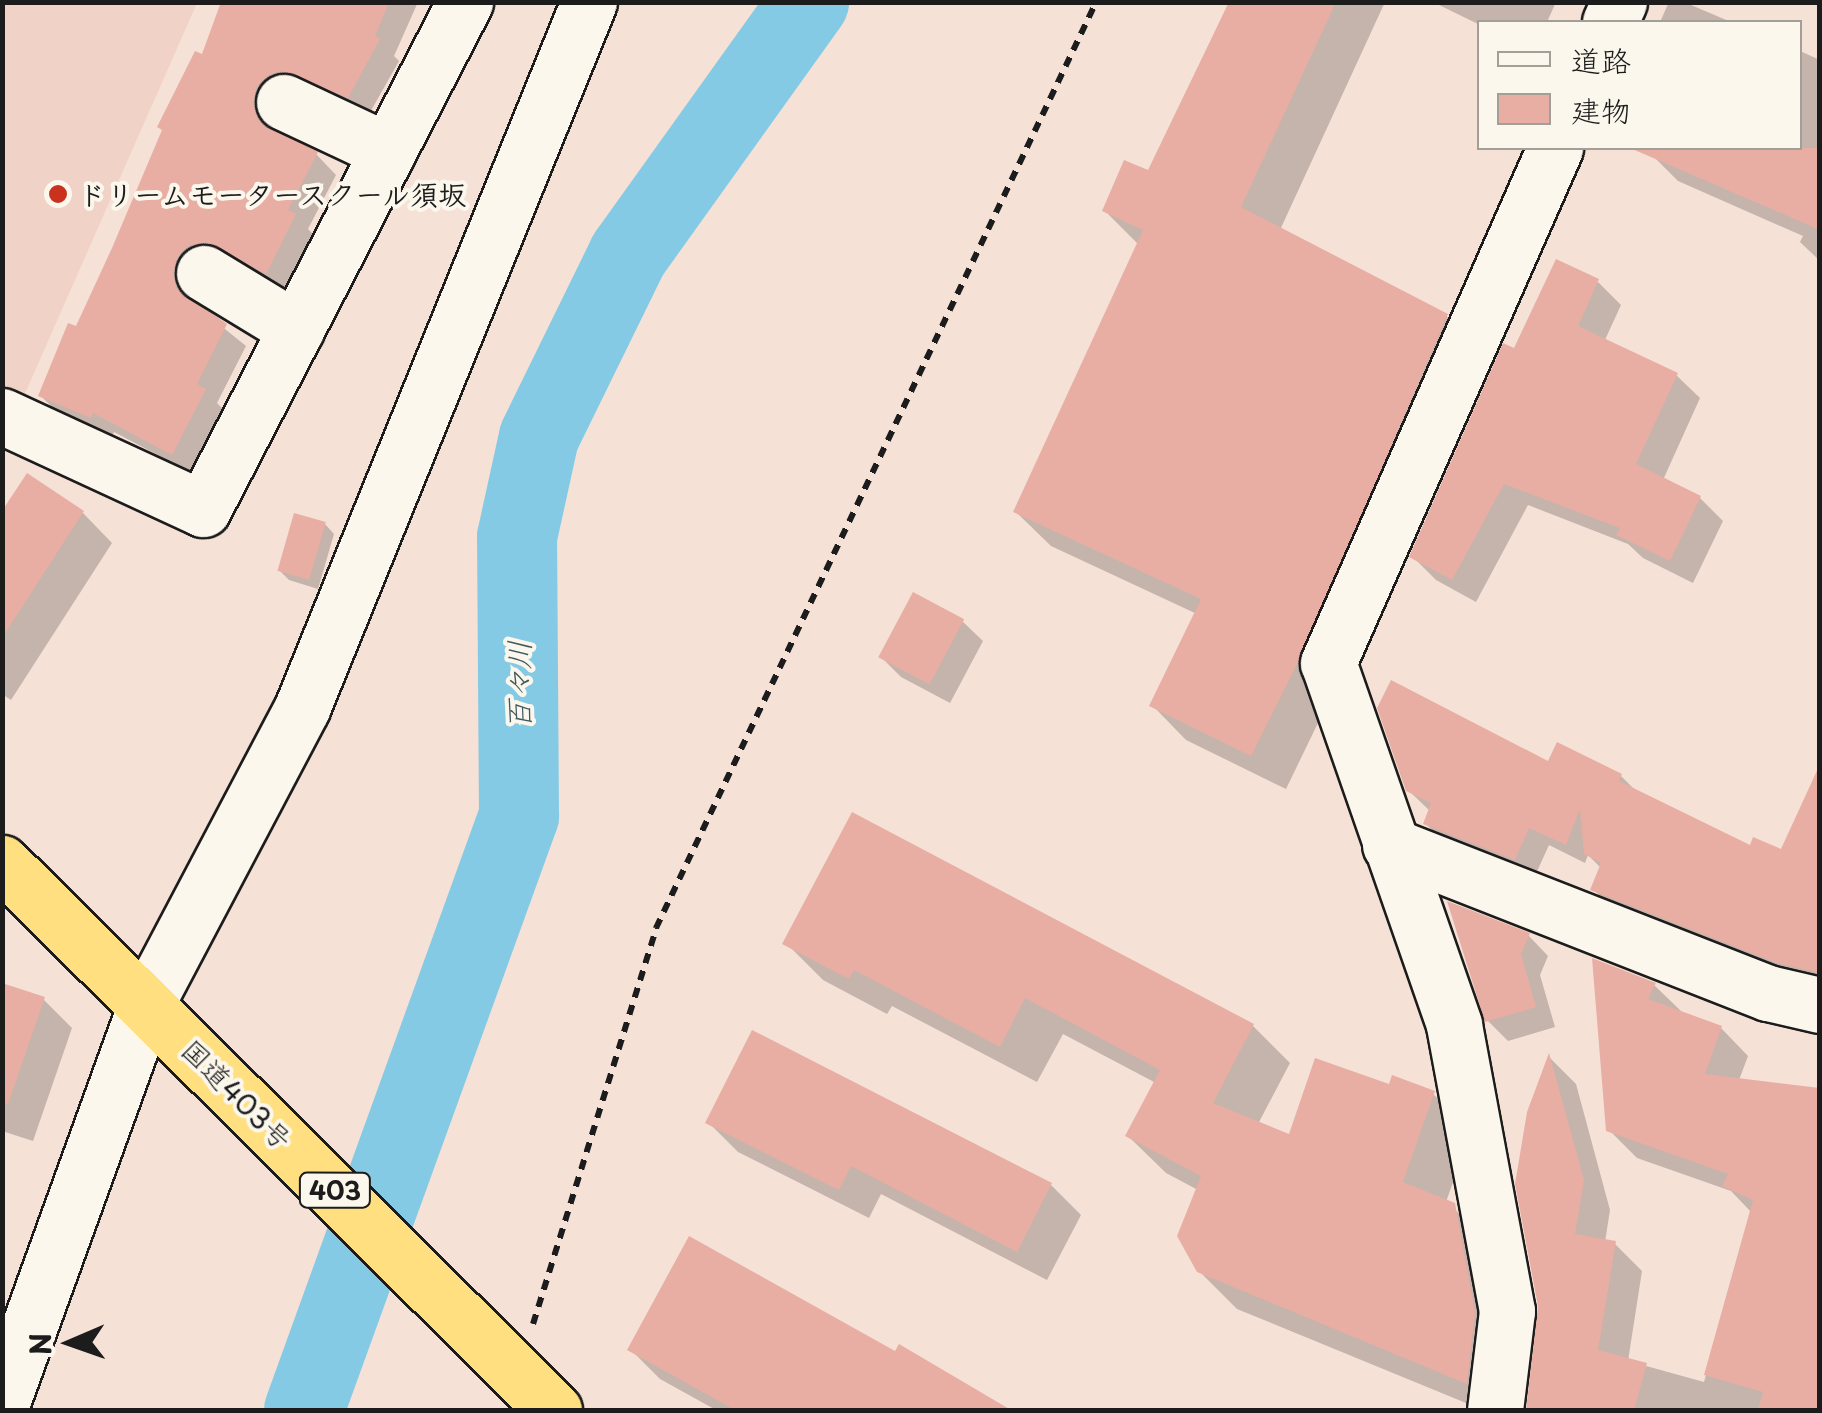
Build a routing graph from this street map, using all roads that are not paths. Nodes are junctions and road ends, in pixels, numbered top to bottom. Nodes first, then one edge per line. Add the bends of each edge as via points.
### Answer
1 (465, 2) edge
2 (588, 2) edge
3 (284, 102) dead end
4 (1554, 150) edge
5 (388, 151) junction
6 (204, 274) dead end
7 (296, 328) junction
8 (2, 416) edge
9 (1390, 844) junction
10 (2, 863) edge
11 (1820, 1005) edge
12 (156, 1014) junction
13 (526, 1382) edge
14 (2, 1402) edge
15 (1495, 1410) edge

1 - 5 street
2 - 12 street via 302,708
3 - 5 street
4 - 9 street via 1328,663
5 - 7 street
6 - 7 street
7 - 8 street via 203,508
9 - 11 street via 1768,993
9 - 15 street via 1454,1024 1485,1181 1507,1311
10 - 12 highway, 国道403号 / 403
12 - 13 highway, 国道403号 / 403
12 - 14 street

